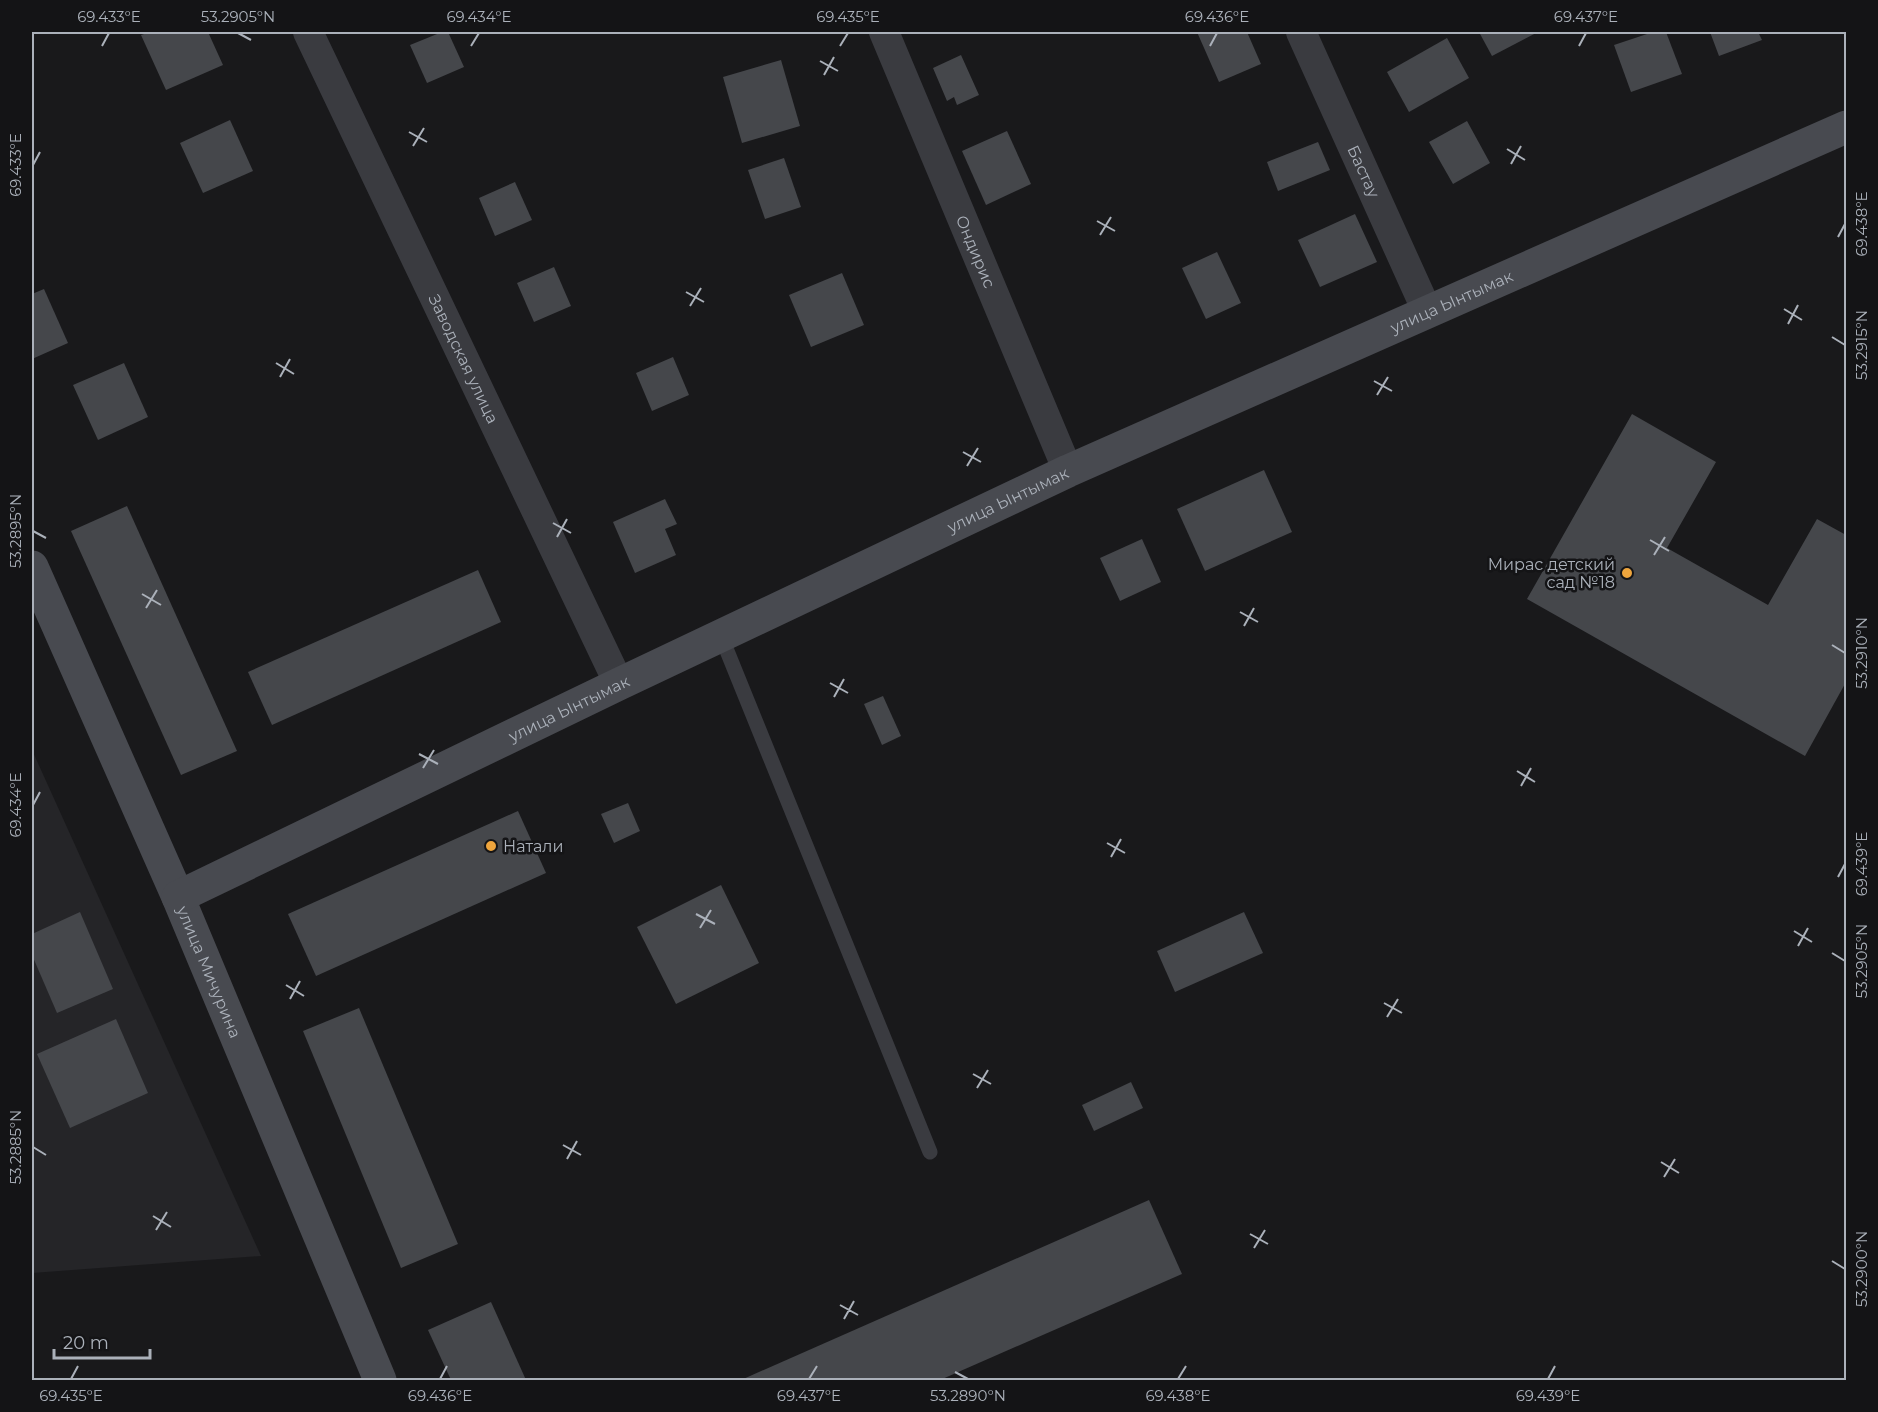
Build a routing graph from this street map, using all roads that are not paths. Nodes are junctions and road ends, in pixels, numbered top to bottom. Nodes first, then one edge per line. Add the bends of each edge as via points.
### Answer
1 (308, 32) edge
2 (884, 32) edge
3 (1301, 32) edge
4 (1846, 127) edge
5 (1427, 311) junction
6 (1068, 471) junction
7 (32, 567) edge
8 (721, 636) junction
9 (619, 684) junction
10 (178, 897) junction
11 (930, 1152) dead end
12 (380, 1380) edge

1 - 9 street, Заводская улица
2 - 6 street, Ондирис
3 - 5 street, Бастау
4 - 5 street, улица Ынтымак
5 - 6 street, улица Ынтымак
6 - 8 street, улица Ынтымак
7 - 10 street, улица Мичурина
8 - 9 street, улица Ынтымак
8 - 11 lane
9 - 10 street, улица Ынтымак
10 - 12 street, улица Мичурина

